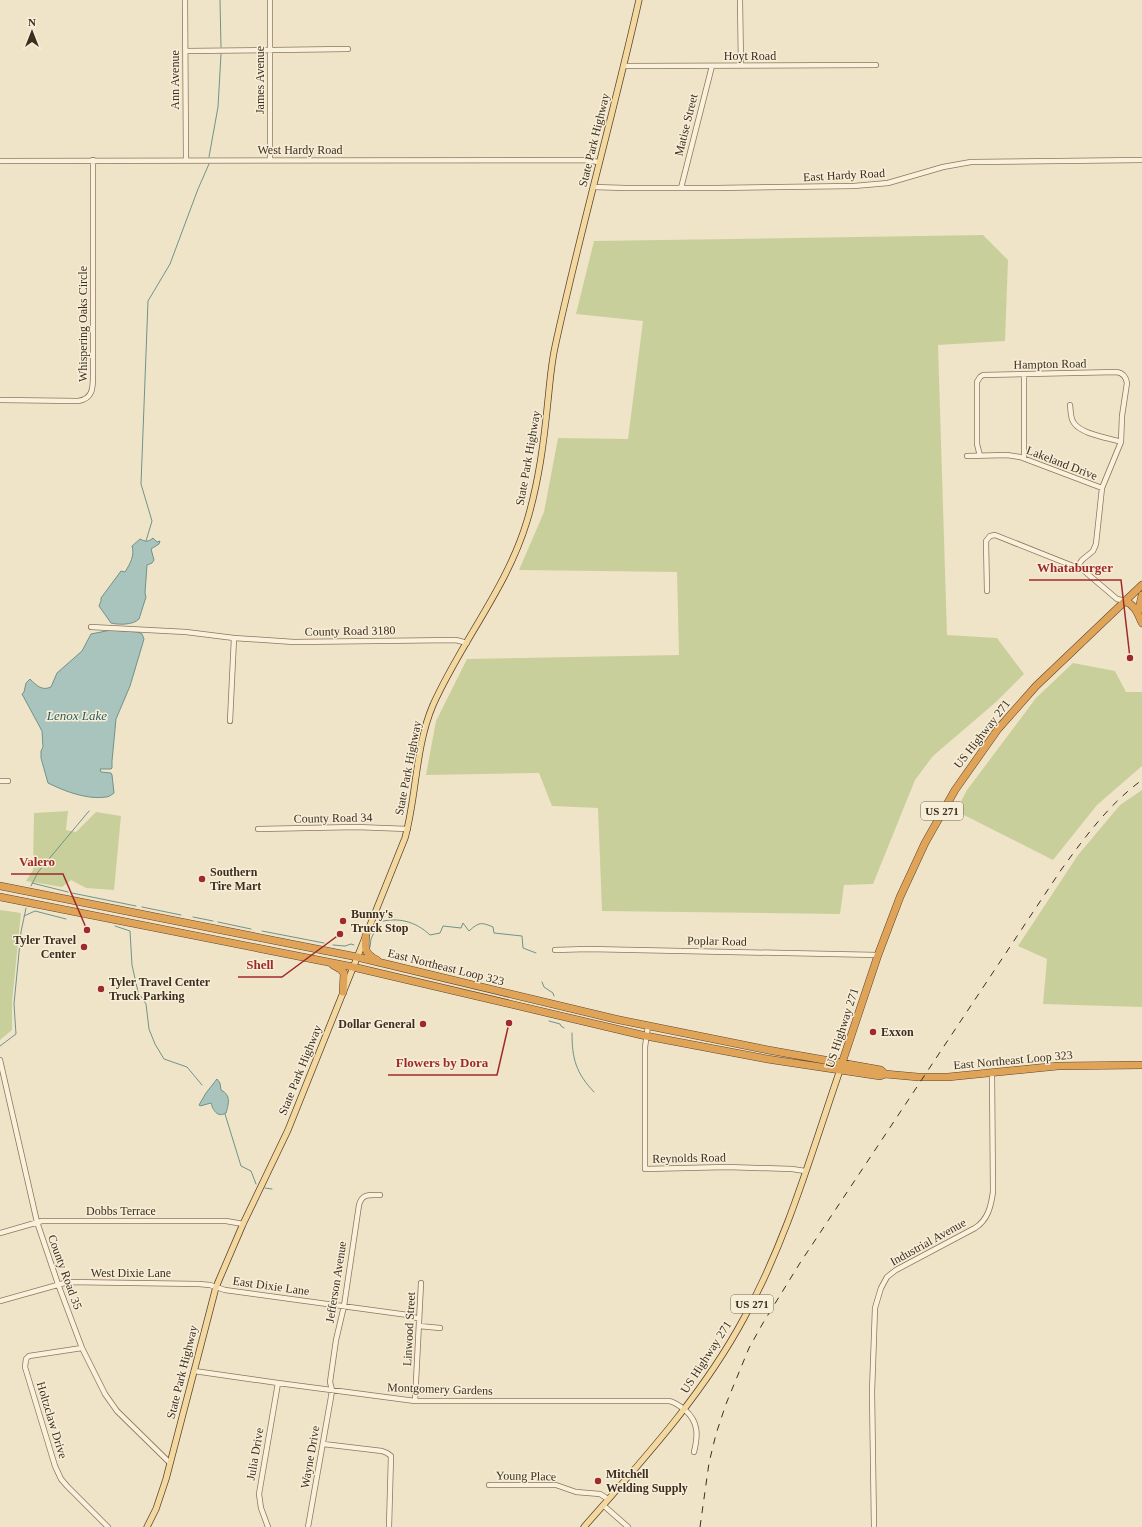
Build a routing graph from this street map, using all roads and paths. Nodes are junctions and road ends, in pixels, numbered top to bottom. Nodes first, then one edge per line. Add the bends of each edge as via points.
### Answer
1 (184, 0) edge
2 (270, 0) edge
3 (639, 0) edge
4 (740, 0) edge
5 (348, 49) dead end
6 (186, 51) junction
7 (270, 51) junction
8 (624, 66) junction
9 (712, 66) junction
10 (741, 66) junction
11 (876, 66) dead end
12 (93, 160) junction
13 (186, 160) junction
14 (270, 160) junction
15 (1142, 160) edge
16 (0, 161) edge
17 (599, 162) junction
18 (594, 187) junction
19 (681, 188) junction
20 (1024, 375) junction
21 (0, 400) edge
22 (1070, 405) dead end
23 (1121, 442) junction
24 (967, 456) dead end
25 (980, 456) junction
26 (1024, 458) junction
27 (1102, 488) junction
28 (1077, 567) junction
29 (1142, 585) edge
30 (987, 591) dead end
31 (1142, 595) edge
32 (1125, 602) junction
33 (1115, 610) junction
34 (1138, 613) junction
35 (1142, 623) edge
36 (91, 627) dead end
37 (234, 638) junction
38 (467, 643) junction
39 (230, 721) dead end
40 (8, 781) dead end
41 (0, 782) edge
42 (408, 828) junction
43 (258, 829) dead end
44 (0, 886) edge
45 (0, 896) edge
46 (113, 909) junction
47 (111, 919) junction
48 (188, 924) junction
49 (186, 933) junction
50 (366, 934) junction
51 (283, 943) junction
52 (555, 950) dead end
53 (281, 953) junction
54 (878, 955) junction
55 (357, 957) junction
56 (322, 961) junction
57 (382, 963) junction
58 (353, 967) junction
59 (433, 975) junction
60 (431, 984) junction
61 (343, 992) junction
62 (540, 1001) junction
63 (537, 1011) junction
64 (615, 1019) junction
65 (648, 1026) junction
66 (613, 1029) junction
67 (646, 1036) junction
68 (713, 1039) junction
69 (711, 1049) junction
70 (768, 1050) junction
71 (767, 1059) junction
72 (0, 1060) edge
73 (1142, 1065) edge
74 (841, 1066) junction
75 (992, 1073) junction
76 (805, 1171) junction
77 (380, 1195) dead end
78 (37, 1222) junction
79 (243, 1224) junction
80 (0, 1233) edge
81 (421, 1283) dead end
82 (58, 1284) junction
83 (216, 1287) junction
84 (0, 1301) edge
85 (344, 1306) junction
86 (419, 1319) junction
87 (419, 1326) junction
88 (440, 1328) dead end
89 (82, 1348) junction
90 (194, 1371) junction
91 (278, 1383) junction
92 (332, 1390) junction
93 (415, 1401) junction
94 (684, 1410) junction
95 (323, 1444) junction
96 (694, 1452) dead end
97 (170, 1463) junction
98 (489, 1485) dead end
99 (608, 1499) junction
100 (603, 1505) junction
101 (107, 1527) edge
102 (147, 1527) edge
103 (268, 1527) edge
104 (308, 1527) edge
105 (389, 1527) edge
106 (584, 1527) edge
107 (628, 1527) edge
108 (874, 1527) edge

1 - 6 street, Ann Avenue
2 - 7 street, James Avenue
3 - 8 main road, State Park Highway
4 - 10 street
5 - 7 street
6 - 7 street
6 - 13 street, Ann Avenue
7 - 14 street, James Avenue
8 - 9 street, Hoyt Road
8 - 17 main road, State Park Highway
9 - 10 street, Hoyt Road
9 - 19 street, Matise Street
10 - 11 street, Hoyt Road
12 - 13 street, West Hardy Road
12 - 16 street, West Hardy Road
12 - 21 street, Whispering Oaks Circle via 91,393 88,398 78,401
13 - 14 street, West Hardy Road
14 - 17 street, West Hardy Road
15 - 19 street, East Hardy Road via 971,162 943,167 888,183 854,186
17 - 18 main road, State Park Highway
18 - 19 street, East Hardy Road
18 - 38 main road, State Park Highway via 555,347 541,458 531,508 511,563
20 - 23 street, Hampton Road via 1122,373 1126,383
20 - 25 street, Hampton Road via 983,376 977,382 977,447
20 - 26 street
22 - 23 street via 1072,420 1078,428
23 - 27 street
24 - 25 street, Lakeland Drive
25 - 26 street, Lakeland Drive via 1008,455
26 - 27 street, Lakeland Drive
27 - 28 street via 1096,544 1093,551
28 - 30 street via 994,535 989,537 986,544
28 - 32 street via 1117,599
29 - 32 highway, US Highway 271 / US 271
31 - 34 highway
32 - 33 highway, US Highway 271 / US 271
32 - 34 highway via 1130,603
33 - 34 highway via 1129,608
33 - 54 highway, US Highway 271 / US 271 via 1036,686 998,729 967,771 914,863
34 - 35 highway
36 - 37 street, County Road 3180 via 186,632
37 - 38 street, County Road 3180 via 294,642 456,640
37 - 39 street
38 - 42 main road, State Park Highway via 440,692 427,723 419,755
40 - 41 street
42 - 43 street, County Road 34
42 - 50 main road, State Park Highway
44 - 46 highway, East Northeast Loop 323
45 - 47 highway, East Northeast Loop 323
46 - 47 highway
46 - 48 highway, East Northeast Loop 323
47 - 49 highway, East Northeast Loop 323
48 - 49 highway
48 - 51 highway, East Northeast Loop 323
49 - 53 highway, East Northeast Loop 323
50 - 55 main road, State Park Highway
50 - 57 highway via 366,952
51 - 53 highway
51 - 55 highway, East Northeast Loop 323
52 - 54 street, Poplar Road
53 - 56 highway, East Northeast Loop 323
54 - 74 highway, US Highway 271 / US 271
55 - 57 highway, East Northeast Loop 323
55 - 58 main road, State Park Highway
56 - 58 highway, East Northeast Loop 323
56 - 61 highway via 338,967 343,972
57 - 59 highway, East Northeast Loop 323
58 - 60 highway, East Northeast Loop 323
58 - 61 main road, State Park Highway
59 - 60 highway
59 - 62 highway, East Northeast Loop 323
60 - 63 highway, East Northeast Loop 323
61 - 79 main road, State Park Highway via 288,1130
62 - 63 highway
62 - 64 highway, East Northeast Loop 323
63 - 66 highway, East Northeast Loop 323
64 - 65 highway, East Northeast Loop 323
64 - 66 highway
65 - 67 street, Reynolds Road
65 - 68 highway, East Northeast Loop 323
66 - 67 highway, East Northeast Loop 323
67 - 69 highway, East Northeast Loop 323
67 - 76 street, Reynolds Road via 645,1169 735,1168
68 - 69 highway
68 - 70 highway, East Northeast Loop 323
69 - 71 highway, East Northeast Loop 323
70 - 71 highway
70 - 74 highway, East Northeast Loop 323
71 - 74 highway, East Northeast Loop 323
72 - 78 street, County Road 35
73 - 75 highway, East Northeast Loop 323 via 1058,1066
74 - 75 highway, East Northeast Loop 323 via 880,1076 885,1074 935,1077
74 - 76 main road, US Highway 271 / US 271
75 - 108 street, Industrial Avenue via 993,1192 987,1216 975,1228 896,1270 885,1280 877,1297 872,1353
76 - 94 main road, US Highway 271 / US 271 via 777,1249 752,1304 716,1366
77 - 85 street, Jefferson Avenue via 364,1195 360,1201
78 - 79 street, Dobbs Terrace via 226,1221
78 - 80 street, Dobbs Terrace
78 - 82 street, County Road 35
79 - 83 main road, State Park Highway
81 - 86 street, Linwood Street
82 - 83 street, West Dixie Lane via 161,1282
82 - 84 street, West Dixie Lane
82 - 89 street, County Road 35
83 - 85 street, East Dixie Lane
83 - 90 main road, State Park Highway
85 - 86 street, East Dixie Lane via 408,1315
85 - 92 street, Jefferson Avenue via 330,1382
86 - 87 street, Linwood Street
87 - 88 street
87 - 93 street, Linwood Street
89 - 97 street, County Road 35 via 105,1394 117,1411
89 - 101 street, Holtzclaw Drive via 29,1356 25,1367 59,1475
90 - 91 street, Montgomery Gardens
90 - 97 main road, State Park Highway
91 - 92 street, Montgomery Gardens
91 - 103 street, Julia Drive via 259,1494
92 - 93 street, Montgomery Gardens
92 - 95 street, Wayne Drive
93 - 94 street, Montgomery Gardens via 665,1401 674,1402
94 - 96 street via 693,1418 696,1426
94 - 99 main road, US Highway 271 / US 271
95 - 104 street, Wayne Drive
95 - 105 street via 382,1451 391,1456
97 - 102 main road, State Park Highway via 163,1489
98 - 99 street, Young Place via 556,1485 576,1492 600,1494
99 - 100 main road, US Highway 271 / US 271
100 - 106 main road, US 271
100 - 107 street

